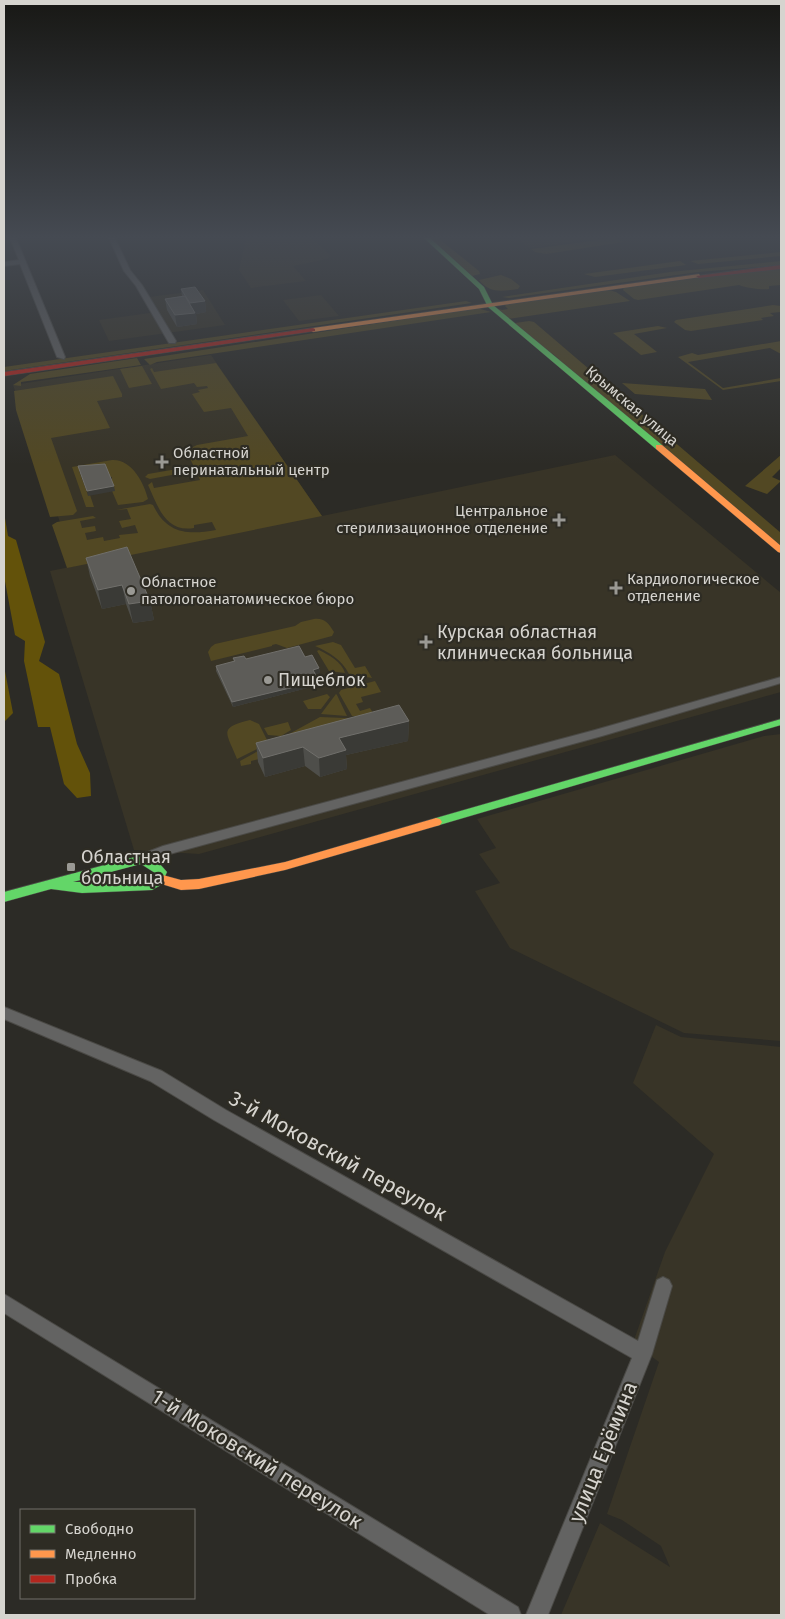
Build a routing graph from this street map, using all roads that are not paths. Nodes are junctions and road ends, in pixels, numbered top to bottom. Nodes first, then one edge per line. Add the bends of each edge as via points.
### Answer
1 (43, 314) edge
2 (156, 314) edge
3 (386, 314) edge
4 (399, 314) edge
5 (500, 314) edge
6 (172, 341) junction
7 (61, 357) junction
8 (4, 365) edge
9 (7, 379) edge
10 (781, 550) edge
11 (781, 680) edge
12 (781, 722) edge
13 (142, 859) junction
14 (159, 879) junction
15 (50, 884) junction
16 (4, 897) edge
17 (4, 1013) edge
18 (663, 1286) dead end
19 (4, 1303) edge
20 (642, 1354) junction
21 (510, 1615) edge
22 (537, 1615) edge

1 - 7 street
2 - 6 street
3 - 6 main road
4 - 9 main road via 18,372
5 - 10 main road, Крымская улица
6 - 7 main road
7 - 8 main road
11 - 13 street
12 - 14 main road via 246,876 181,885
13 - 14 main road via 159,869
13 - 15 main road
14 - 15 main road via 142,887 82,888
15 - 16 main road
17 - 20 street, 3-й Моковский переулок via 156,1076
18 - 20 street, улица Ерёмина
19 - 21 street, 1-й Моковский переулок
20 - 22 street, улица Ерёмина

